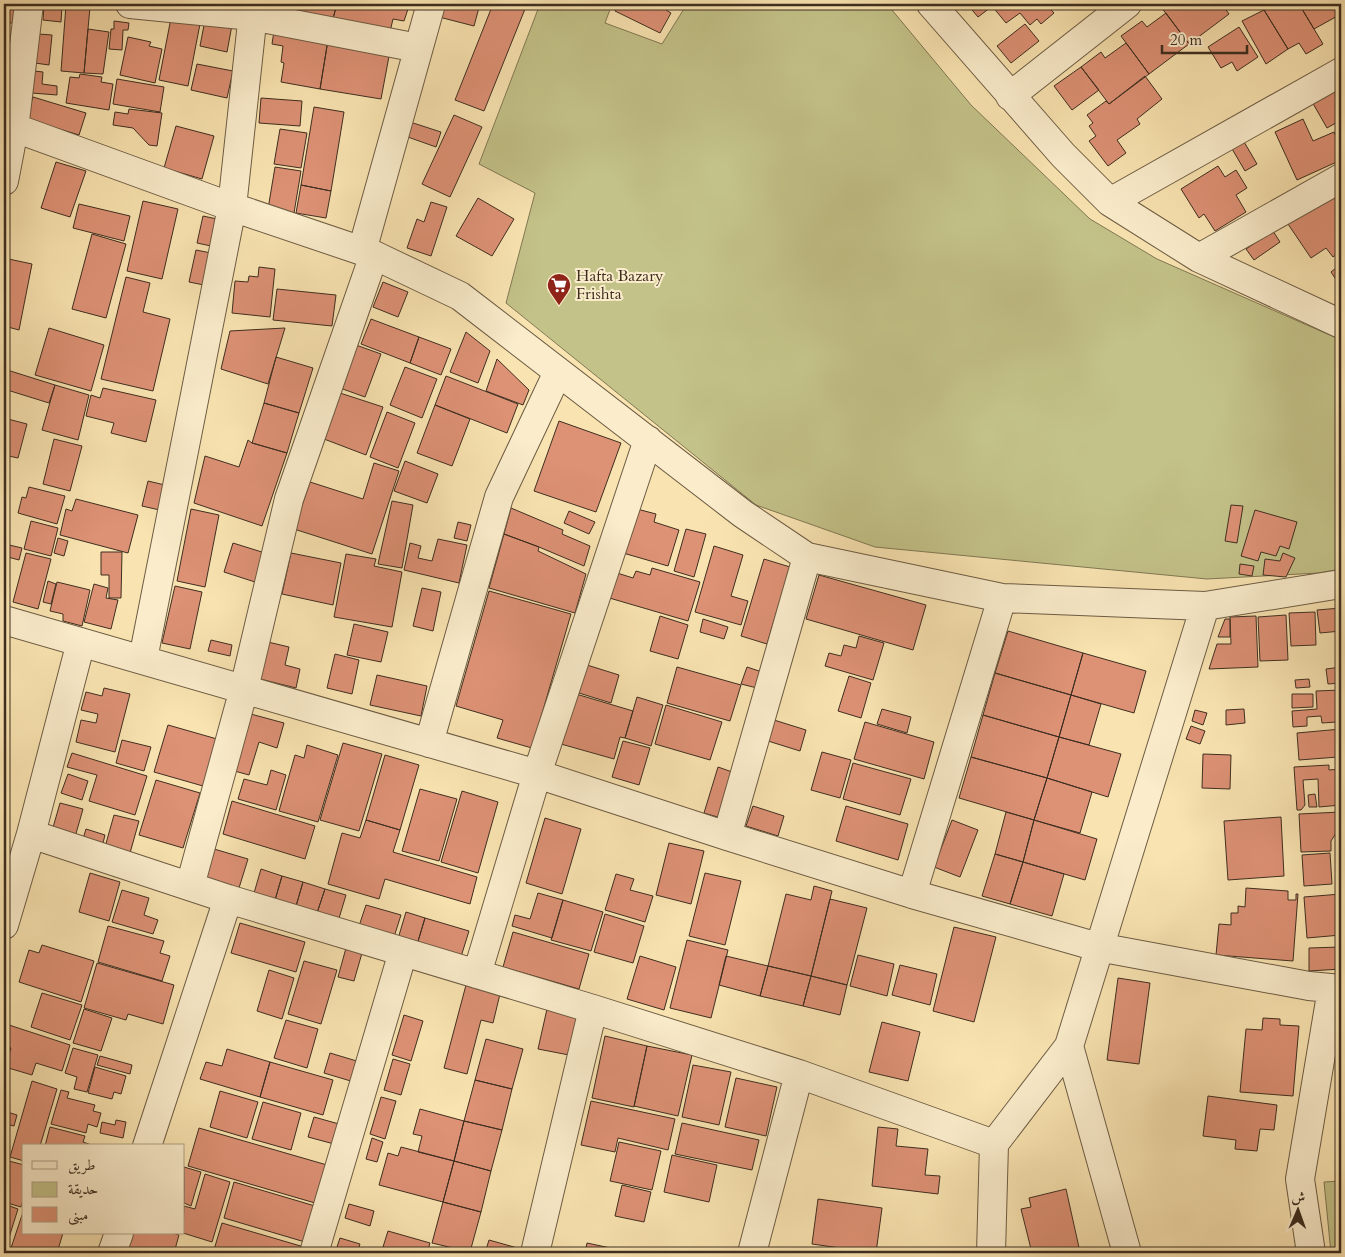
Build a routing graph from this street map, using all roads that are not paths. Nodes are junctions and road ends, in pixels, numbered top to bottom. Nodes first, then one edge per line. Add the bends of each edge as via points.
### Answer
1 (28, 4) edge
2 (130, 4) edge
3 (431, 4) edge
4 (931, 4) edge
5 (1127, 4) edge
6 (253, 10) edge
7 (418, 48) junction
8 (1341, 72) edge
9 (1010, 96) junction
10 (9, 126) edge
11 (1341, 178) edge
12 (4, 181) edge
13 (1110, 202) junction
14 (232, 207) junction
15 (368, 253) junction
16 (1199, 258) junction
17 (1341, 324) edge
18 (558, 372) junction
19 (648, 440) junction
20 (807, 557) junction
21 (1341, 584) edge
22 (1002, 598) junction
23 (1205, 606) junction
24 (4, 620) edge
25 (81, 642) junction
26 (143, 659) junction
27 (244, 689) junction
28 (429, 743) junction
29 (536, 774) junction
30 (31, 834) junction
31 (727, 836) junction
32 (190, 886) junction
33 (912, 894) junction
34 (228, 899) junction
35 (4, 925) edge
36 (1098, 947) junction
37 (403, 952) junction
38 (477, 974) junction
39 (1337, 989) edge
40 (594, 1009) junction
41 (1068, 1046) junction
42 (799, 1074) junction
43 (148, 1144) edge
44 (994, 1144) junction
45 (119, 1234) edge
46 (112, 1253) edge
47 (314, 1253) edge
48 (535, 1253) edge
49 (752, 1253) edge
50 (991, 1253) edge
51 (1127, 1253) edge
52 (1311, 1253) edge

1 - 10 street
2 - 6 street
3 - 7 street
4 - 9 street
5 - 9 street
6 - 7 street
6 - 14 street
7 - 15 street
8 - 13 street
9 - 13 street
10 - 12 street
10 - 14 street
11 - 16 street
13 - 16 street
14 - 15 street
14 - 26 street
15 - 18 street via 460,296
15 - 27 street via 289,499
16 - 17 street
18 - 19 street
18 - 28 street via 499,497
19 - 20 street via 743,514
19 - 29 street
20 - 22 street
20 - 31 street
21 - 23 street
22 - 23 street
22 - 33 street
23 - 36 street
24 - 25 street
25 - 26 street
25 - 30 street
26 - 27 street
27 - 28 street
27 - 32 street
28 - 29 street
29 - 31 street
29 - 38 street
30 - 32 street
30 - 35 street
31 - 33 street
32 - 34 street
33 - 36 street
34 - 37 street
34 - 43 street
36 - 39 street
36 - 41 street
37 - 38 street
37 - 47 street
38 - 40 street
39 - 52 street via 1300,1179
40 - 42 street
40 - 48 street
41 - 44 street
41 - 51 street
42 - 44 street
42 - 49 street
44 - 50 street
45 - 46 street

